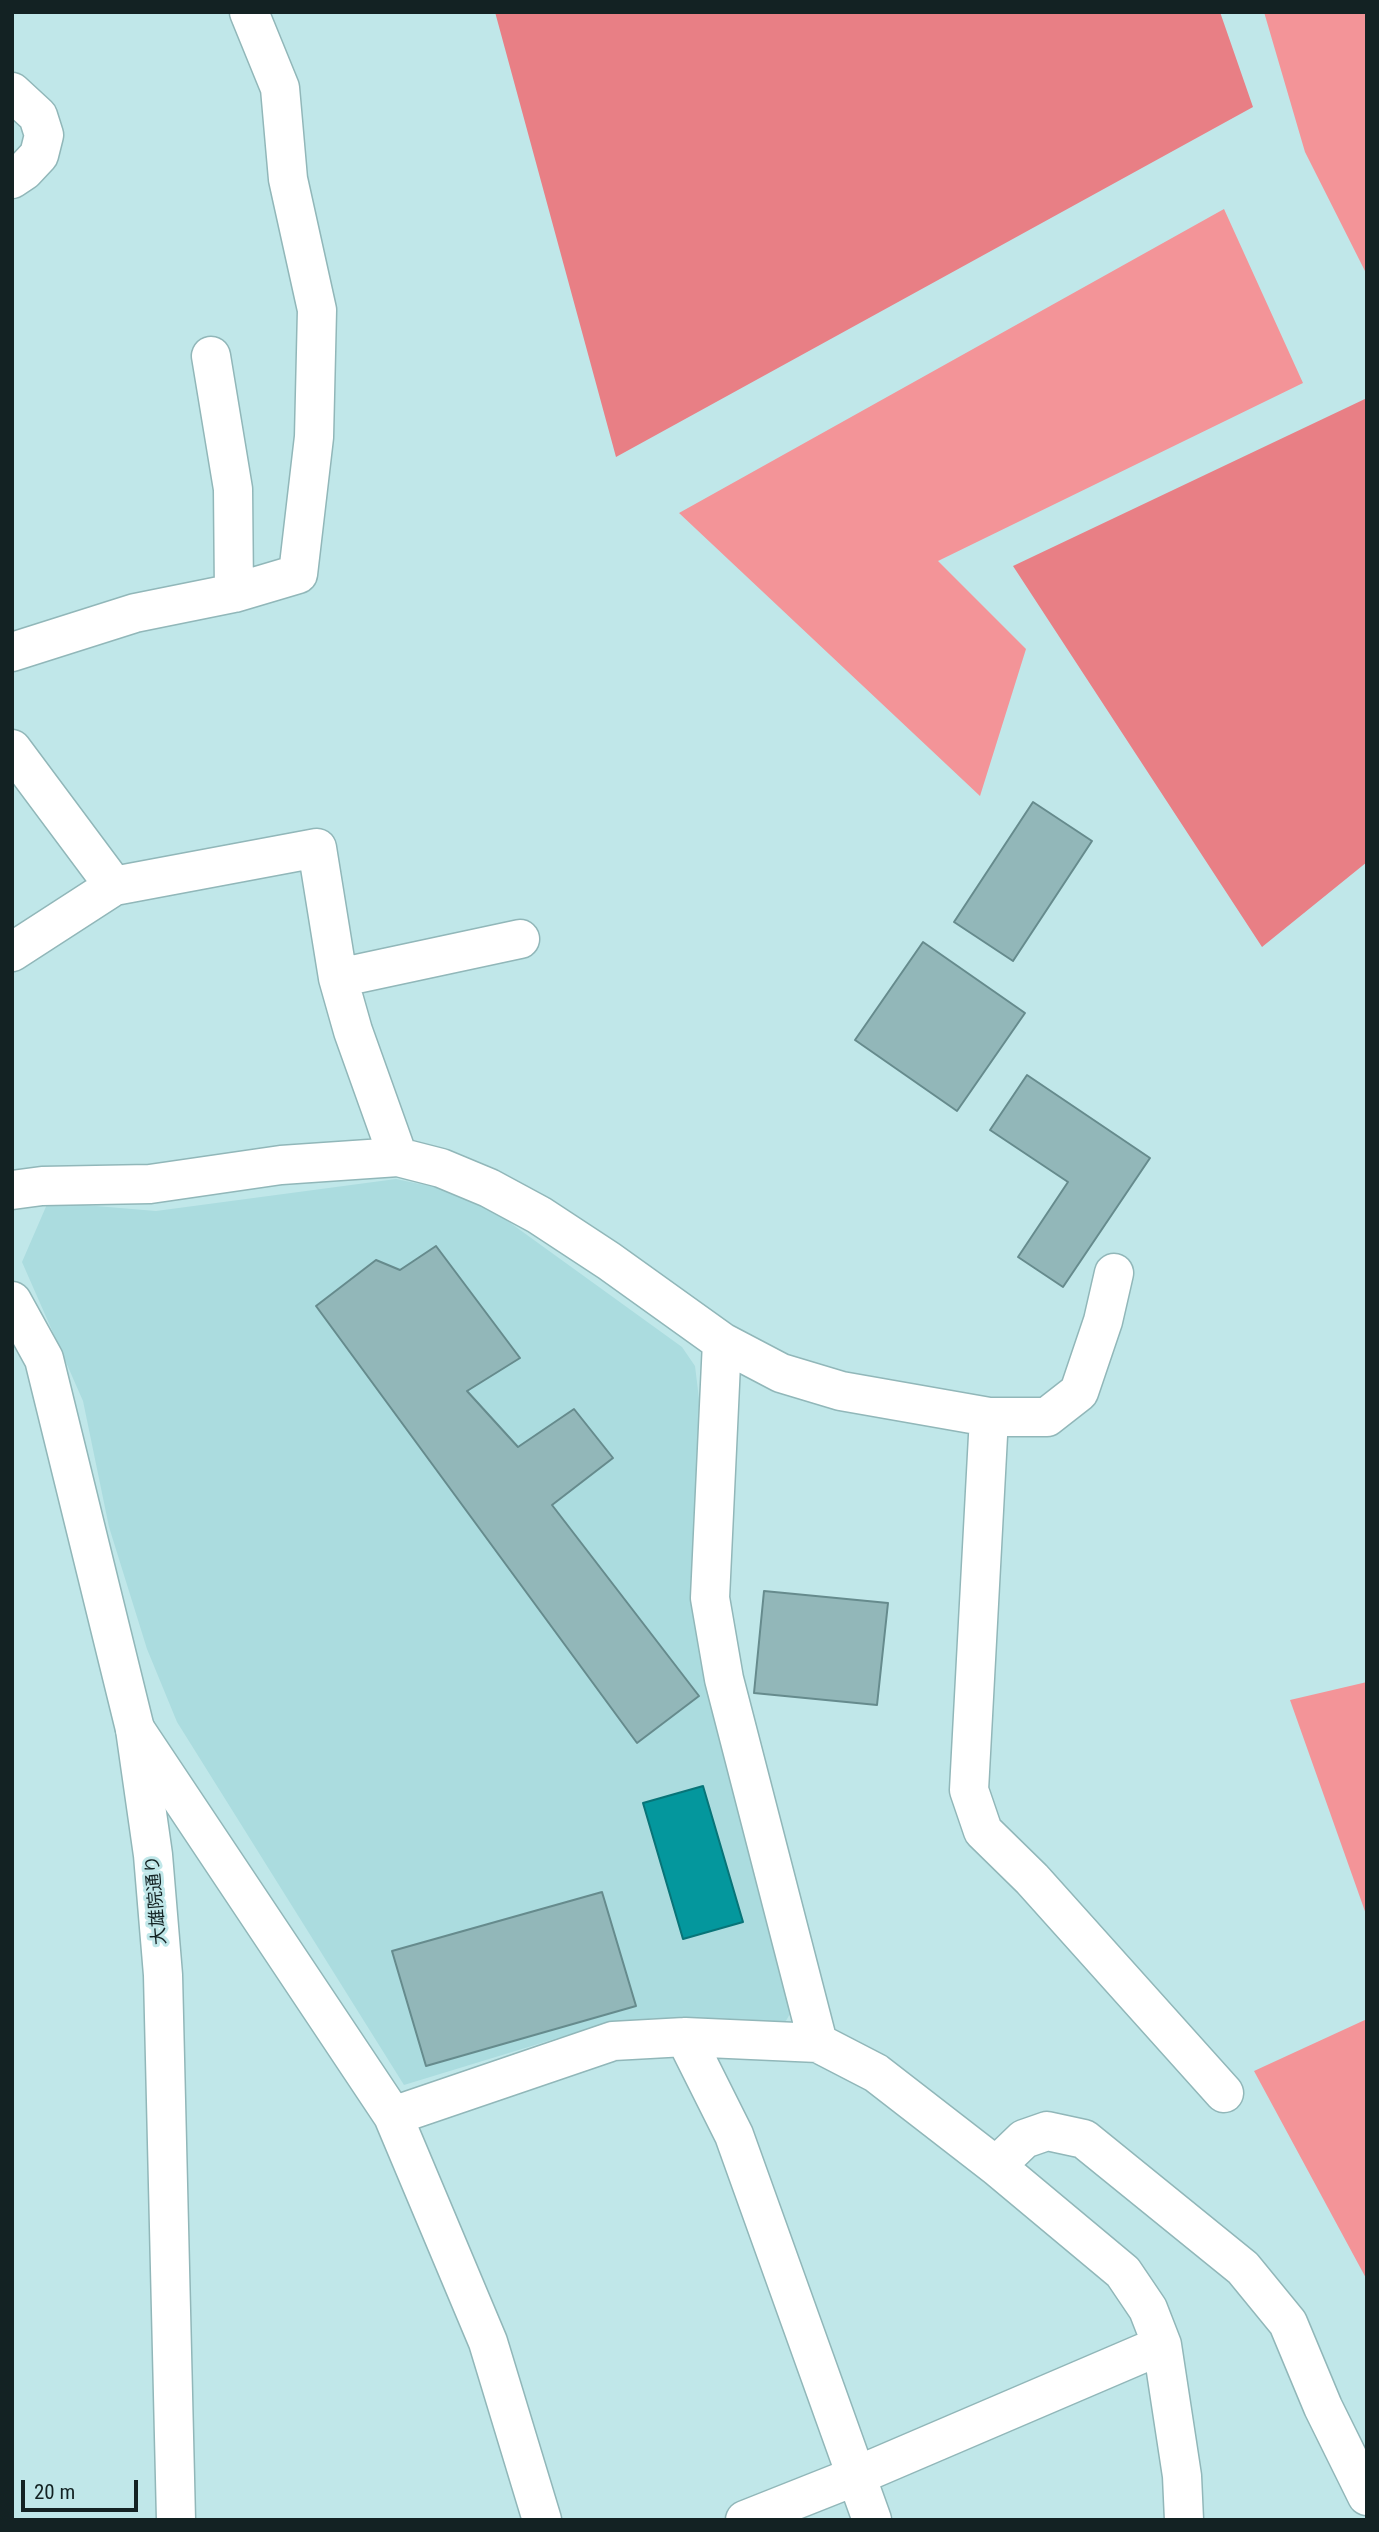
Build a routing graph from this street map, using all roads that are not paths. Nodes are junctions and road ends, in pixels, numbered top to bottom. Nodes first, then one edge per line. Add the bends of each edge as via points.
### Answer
1 (249, 12) edge
2 (12, 92) edge
3 (12, 179) edge
4 (211, 356) dead end
5 (234, 593) junction
6 (12, 652) edge
7 (12, 749) edge
8 (114, 886) junction
9 (520, 939) dead end
10 (12, 952) edge
11 (338, 978) junction
12 (398, 1157) junction
13 (12, 1190) edge
14 (1114, 1273) dead end
15 (12, 1301) edge
16 (722, 1342) junction
17 (989, 1417) junction
18 (135, 1729) junction
19 (685, 2037) junction
20 (818, 2043) junction
21 (1224, 2093) dead end
22 (393, 2116) junction
23 (996, 2166) junction
24 (1162, 2345) junction
25 (856, 2476) junction
26 (1367, 2496) edge
27 (176, 2520) edge
28 (541, 2520) edge
29 (745, 2520) edge
30 (872, 2520) edge
31 (1184, 2520) edge

1 - 5 street via 280,88 288,179 317,310 314,437 298,574
2 - 3 street via 38,116 44,135 39,155
4 - 5 street via 233,489
5 - 6 street via 135,613
7 - 8 street
8 - 10 street
8 - 11 street via 317,848
9 - 11 street
11 - 12 street
12 - 13 street via 281,1165 150,1184
12 - 16 street via 441,1168 539,1215
14 - 17 street via 1079,1392 1047,1417
15 - 18 street, 大雄院通り via 44,1359
16 - 17 street via 781,1373 841,1391
16 - 20 street via 710,1598 724,1679
17 - 21 street via 969,1790 984,1832 1032,1879
18 - 22 street
18 - 27 street, 大雄院通り via 153,1855 163,1975
19 - 20 street
19 - 22 street via 613,2040
19 - 25 street via 734,2135
20 - 23 street via 876,2073
22 - 28 street via 488,2342
23 - 24 street via 1123,2272 1148,2309
23 - 26 street via 1024,2139 1046,2131 1084,2139 1243,2268 1288,2323
24 - 25 street
24 - 31 street via 1182,2476
25 - 29 street
25 - 30 street

